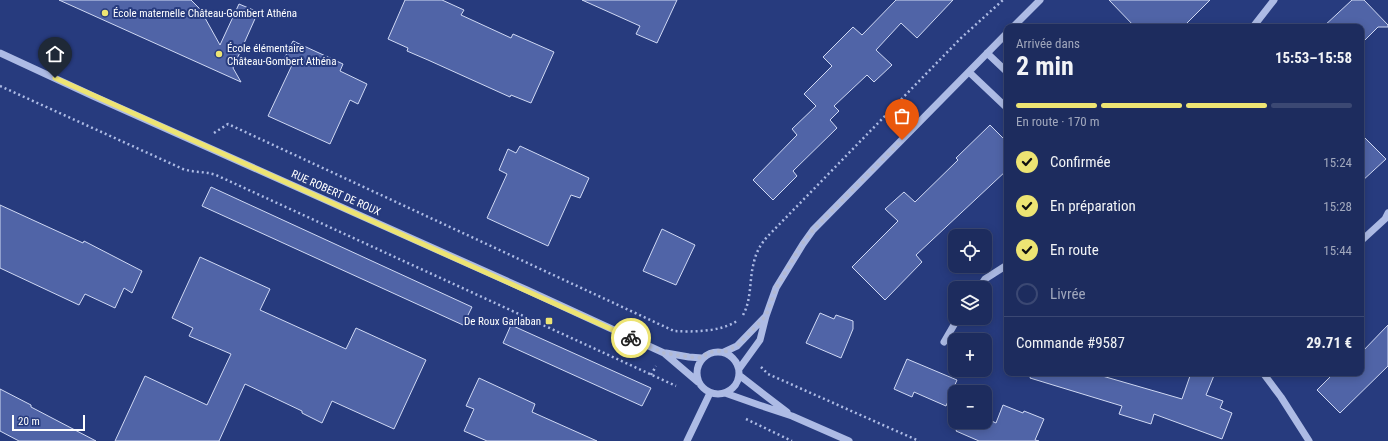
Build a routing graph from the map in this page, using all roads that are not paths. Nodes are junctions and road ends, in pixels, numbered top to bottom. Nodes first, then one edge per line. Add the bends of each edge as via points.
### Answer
1 (1040, 0) edge
2 (1274, 0) edge
3 (1016, 24) edge
4 (1255, 24) edge
5 (1004, 36) edge
6 (0, 53) edge
7 (987, 54) junction
8 (1004, 69) edge
9 (969, 72) junction
10 (1004, 105) edge
11 (1388, 214) edge
12 (1364, 238) edge
13 (1004, 267) edge
14 (984, 281) edge
15 (766, 316) junction
16 (954, 325) edge
17 (944, 342) dead end
18 (724, 352) junction
19 (664, 353) junction
20 (702, 358) junction
21 (739, 372) junction
22 (1265, 376) edge
23 (698, 382) junction
24 (710, 393) junction
25 (725, 393) junction
26 (792, 416) junction
27 (687, 441) edge
28 (849, 441) edge
29 (1309, 441) edge

1 - 3 street
2 - 4 street
5 - 7 street
6 - 19 street, RUE ROBERT DE ROUX
7 - 8 street
7 - 9 street
9 - 10 street
9 - 15 street via 813,230 776,288
11 - 12 street
13 - 14 street
15 - 18 street via 737,346
15 - 21 street via 760,340
16 - 17 street
18 - 20 street via 708,353
18 - 21 street via 736,361
19 - 20 street, RUE ROBERT DE ROUX
19 - 23 street, RUE ROBERT DE ROUX
20 - 23 street via 697,365
21 - 25 street via 737,382
21 - 26 street
22 - 29 street
23 - 24 street
24 - 25 street
24 - 27 street
25 - 26 street
26 - 28 street

